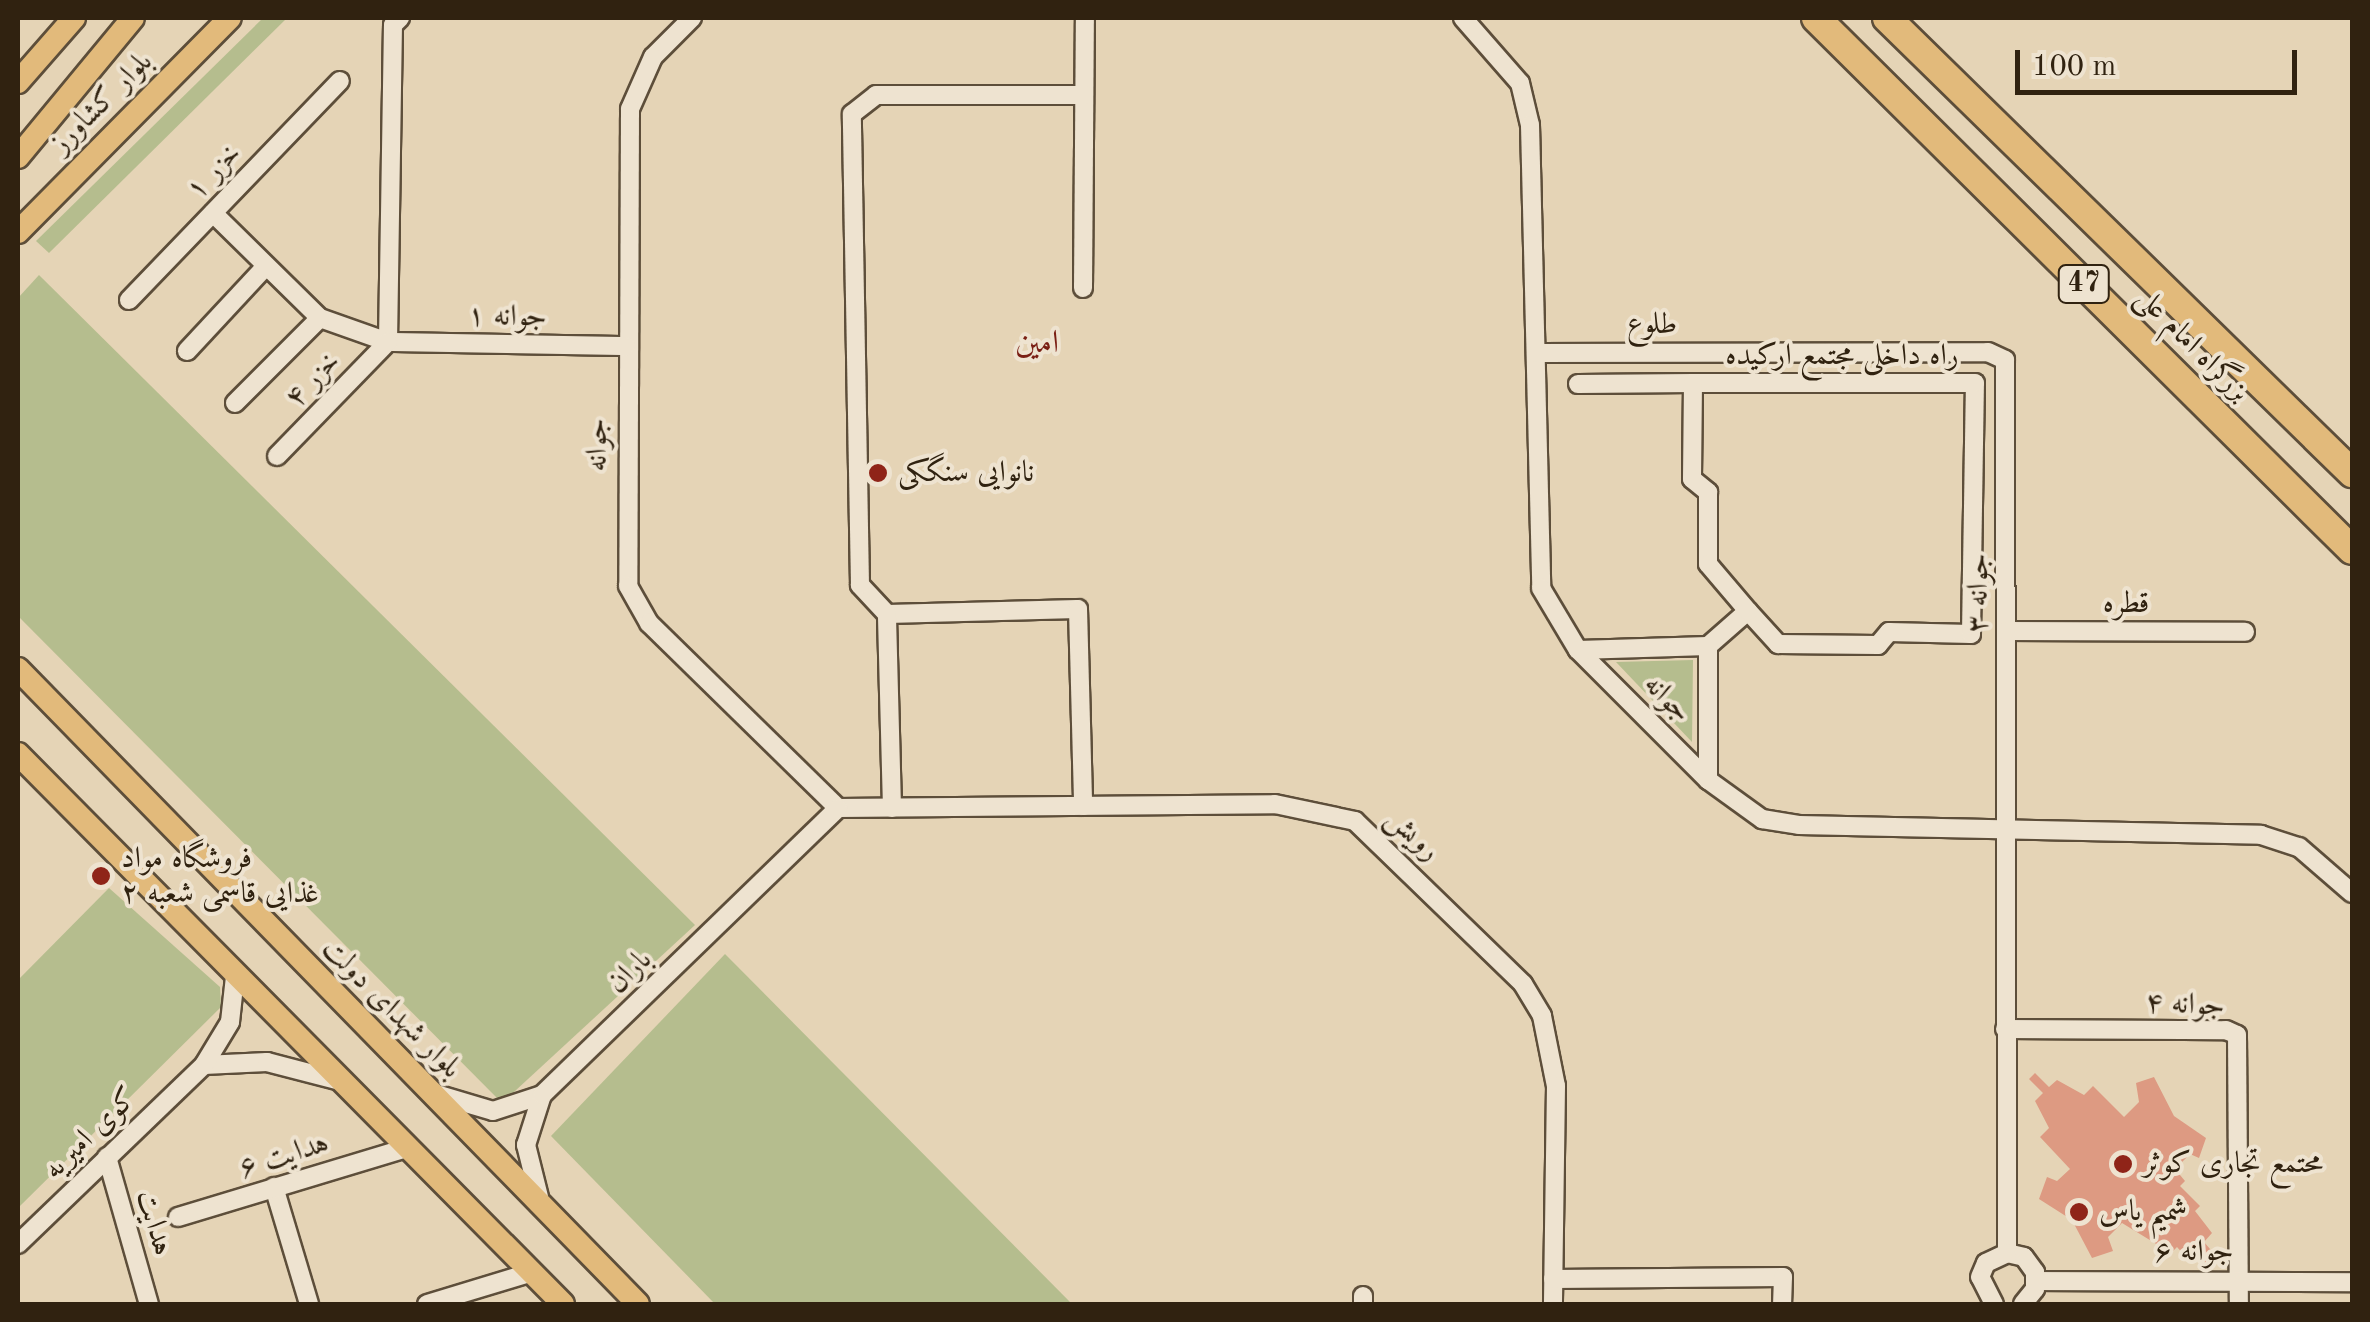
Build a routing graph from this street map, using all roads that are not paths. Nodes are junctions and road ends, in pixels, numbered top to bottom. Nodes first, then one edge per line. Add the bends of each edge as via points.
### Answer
1 (74, 18) edge
2 (133, 18) edge
3 (227, 18) edge
4 (400, 18) edge
5 (692, 18) edge
6 (1085, 18) edge
7 (1463, 18) edge
8 (1816, 18) edge
9 (1887, 18) edge
10 (340, 81) dead end
11 (18, 82) edge
12 (1084, 95) junction
13 (18, 157) edge
14 (213, 213) junction
15 (18, 232) edge
16 (266, 266) junction
17 (1083, 288) dead end
18 (129, 300) dead end
19 (320, 318) junction
20 (388, 342) junction
21 (626, 346) junction
22 (187, 352) dead end
23 (1537, 354) junction
24 (2004, 360) joint
25 (1578, 384) dead end
26 (1694, 384) junction
27 (235, 403) dead end
28 (277, 456) dead end
29 (2352, 473) edge
30 (2352, 550) edge
31 (1748, 610) junction
32 (887, 614) junction
33 (2006, 631) junction
34 (2245, 632) dead end
35 (1708, 646) junction
36 (1578, 650) junction
37 (18, 669) edge
38 (18, 754) edge
39 (1708, 780) junction
40 (1083, 806) junction
41 (838, 808) junction
42 (892, 808) junction
43 (2004, 828) junction
44 (2352, 894) edge
45 (235, 977) junction
46 (2005, 1029) junction
47 (204, 1065) junction
48 (345, 1084) junction
49 (431, 1091) junction
50 (542, 1095) junction
51 (406, 1148) junction
52 (106, 1156) junction
53 (274, 1187) junction
54 (541, 1204) junction
55 (178, 1216) dead end
56 (18, 1244) edge
57 (2007, 1252) junction
58 (532, 1272) junction
59 (1553, 1279) junction
60 (2239, 1279) junction
61 (2036, 1281) junction
62 (2352, 1282) edge
63 (149, 1304) edge
64 (309, 1304) edge
65 (427, 1304) edge
66 (563, 1304) edge
67 (638, 1304) edge
68 (1553, 1304) edge
69 (1782, 1304) edge
70 (1994, 1304) edge
71 (2023, 1304) edge
72 (2239, 1304) edge

1 - 11 main road
2 - 13 main road, بلوار کشاورز
3 - 15 main road, بلوار کشاورز
4 - 20 street via 393,25
5 - 21 street, جوانه via 644,71 630,109
6 - 12 street
7 - 23 street, جوانه via 1520,83 1528,113
8 - 30 highway, بزرگراه امام علی / 47
9 - 29 highway, بزرگراه امام علی / 47
10 - 14 street, خزر ۱
12 - 17 street
12 - 32 street via 876,95 852,114 860,585
14 - 16 street
14 - 18 street, خزر ۱
16 - 19 street
16 - 22 street
19 - 20 street, جوانه ۱
19 - 27 street
20 - 21 street, جوانه ۱
20 - 28 street, خزر ۴
21 - 41 street, جوانه via 625,567 637,607
23 - 24 street, طلوع via 1988,352
23 - 36 street, جوانه via 1541,588
24 - 33 street, جوانه ۳
25 - 26 street, راه داخلی مجتمع ارکیده
26 - 31 street, راه داخلی مجتمع ارکیده via 1692,478 1708,492 1708,564
26 - 31 street, راه داخلی مجتمع ارکیده via 1975,384 1971,634 1888,632 1878,645 1778,644
31 - 35 street
32 - 40 street via 1078,609
32 - 42 street
33 - 34 street, قطره
33 - 43 street, جوانه ۳
35 - 36 street
35 - 39 street
36 - 39 street, جوانه
37 - 49 main road, بلوار شهدای دولت
38 - 45 main road
39 - 43 street, جوانه via 1762,820
40 - 42 street, رویش
40 - 59 street, رویش via 1276,804 1355,821 1386,844 1523,984 1542,1016 1556,1086
41 - 42 street, رویش
41 - 50 street, باران
43 - 44 street, جوانه via 2262,835 2299,847
43 - 46 street
45 - 47 street, کوی امیریه via 230,1022
45 - 48 main road
46 - 57 street
46 - 60 street, جوانه ۴ via 2238,1035
47 - 48 street via 268,1062 310,1068
47 - 52 street, کوی امیریه
48 - 51 main road
49 - 50 street via 493,1111
49 - 54 main road, بلوار شهدای دولت
50 - 54 street, باران via 526,1144
51 - 53 street, هدایت ۶
51 - 58 main road
52 - 56 street, کوی امیریه
52 - 63 street, هدایت
53 - 55 street, هدایت ۶
53 - 64 street
54 - 67 main road, بلوار شهدای دولت
57 - 61 street via 2031,1264
57 - 70 street via 1986,1263 1980,1278
58 - 65 street
58 - 66 main road
59 - 68 street, رویش
59 - 69 street via 1782,1278
60 - 61 street, جوانه ۶
60 - 62 street, جوانه ۶
60 - 72 street
61 - 71 street

